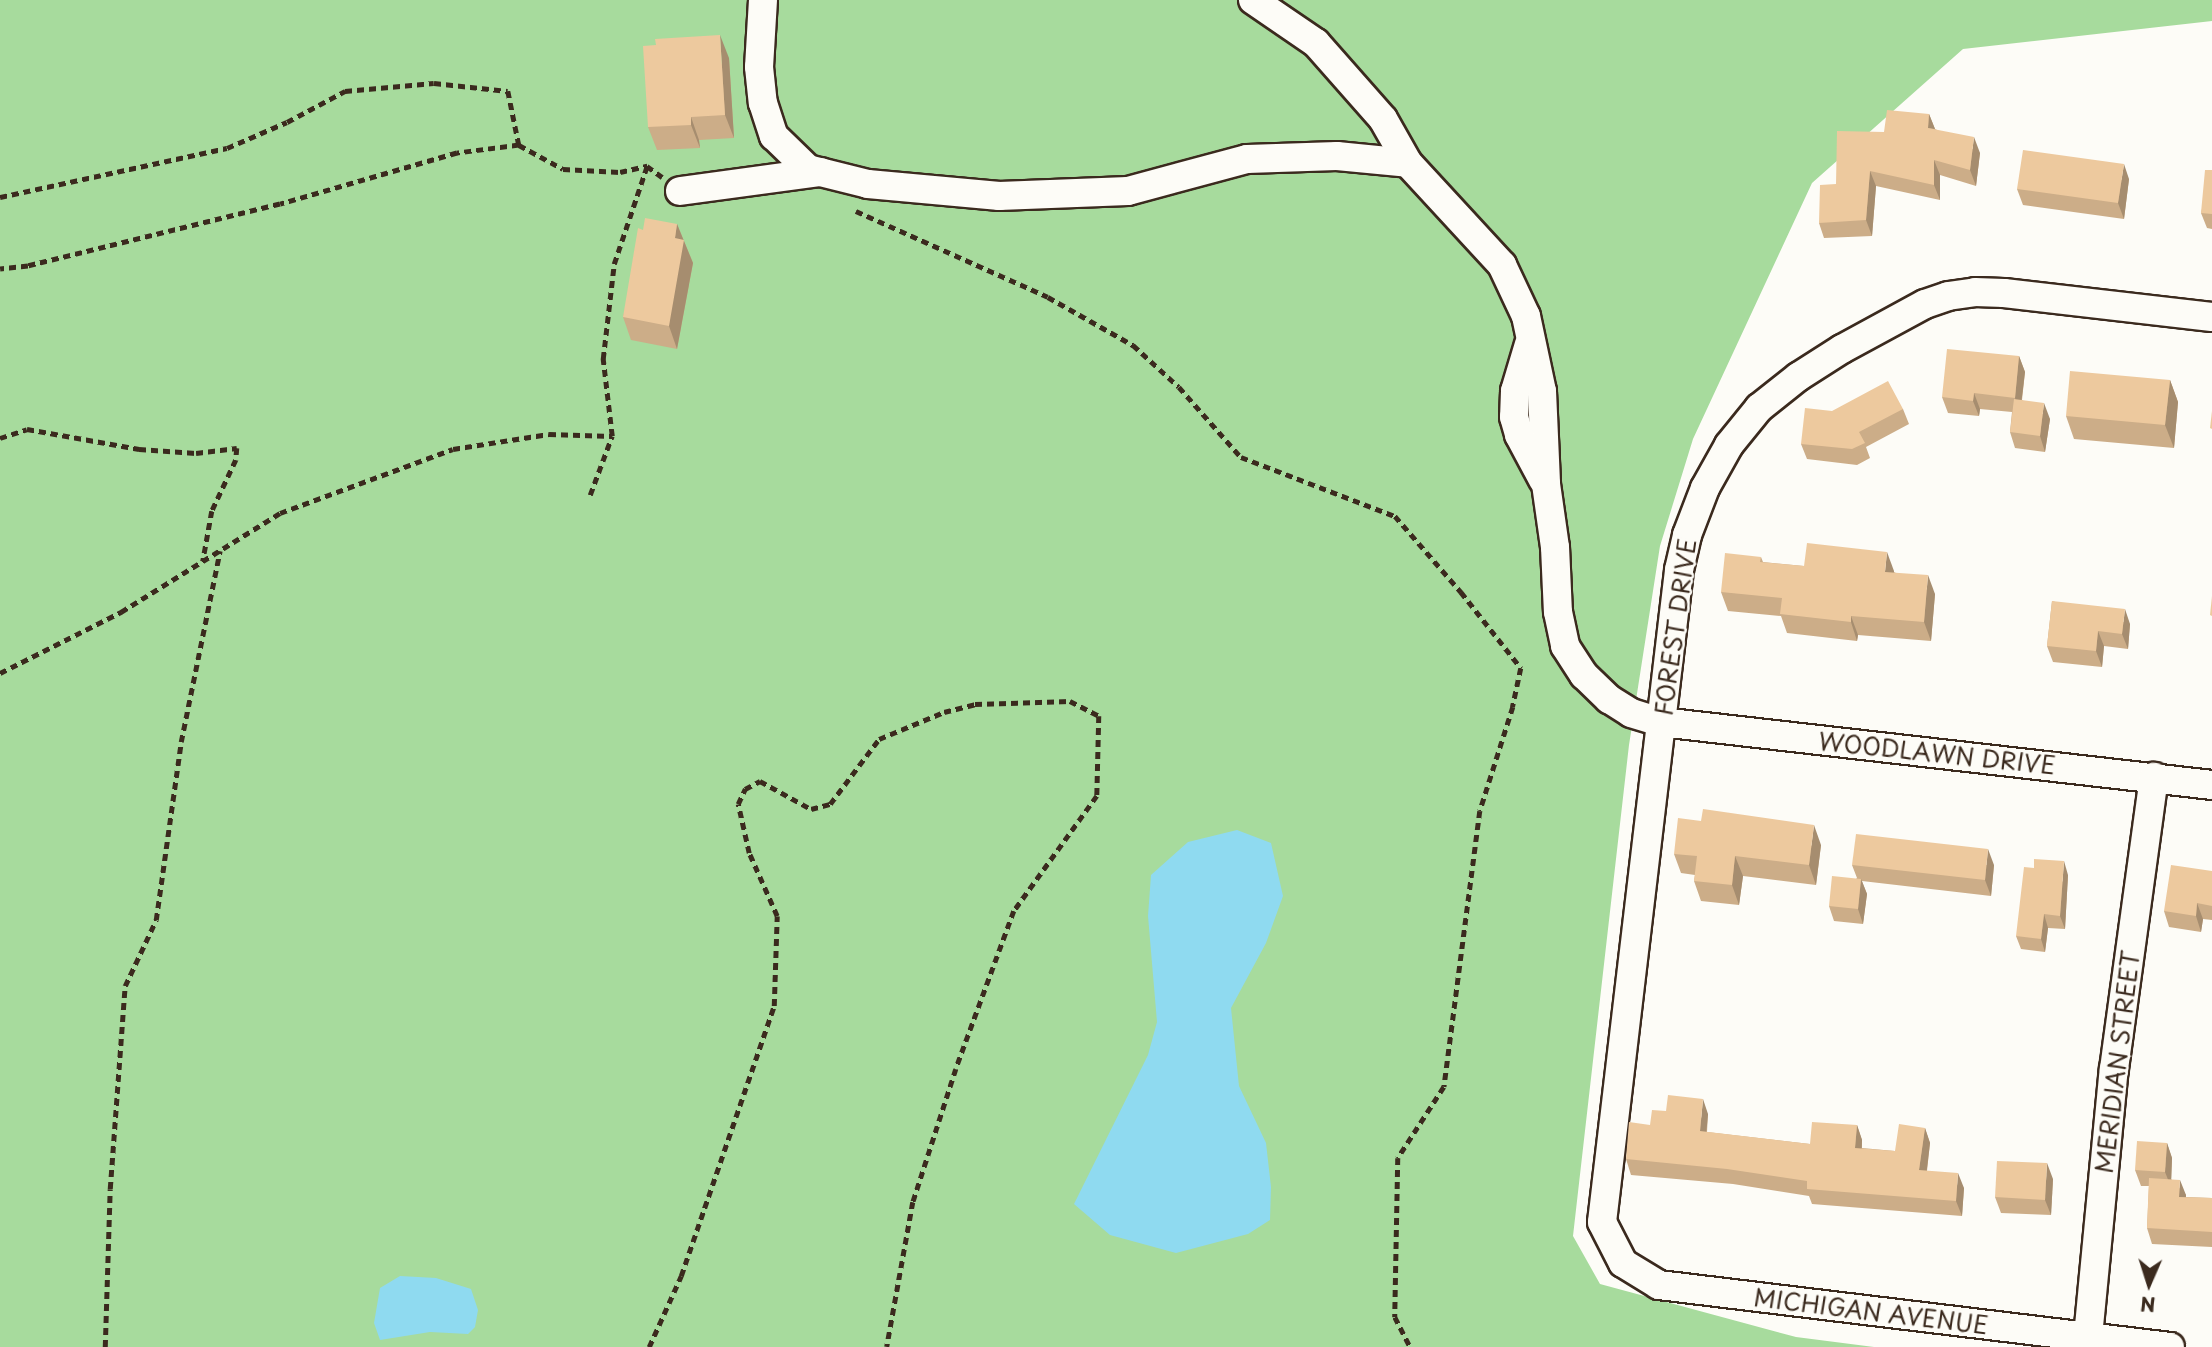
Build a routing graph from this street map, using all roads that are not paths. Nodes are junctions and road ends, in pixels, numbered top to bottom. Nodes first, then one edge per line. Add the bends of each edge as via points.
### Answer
1 (763, 0) edge
2 (1253, 0) edge
3 (1408, 163) junction
4 (821, 172) junction
5 (680, 191) road end
6 (2212, 317) edge
7 (1661, 722) junction
8 (2154, 778) junction
9 (2212, 785) edge
10 (1602, 1222) joint
11 (2087, 1342) edge
12 (2171, 1347) edge

1 - 4 street via 759,67 763,103 774,136 808,169
2 - 3 street via 1316,43 1383,119
3 - 4 street via 1337,156 1247,159 1128,191 999,196 868,184
3 - 7 street, WOODLAWN DRIVE via 1502,265 1526,316 1529,341 1515,391 1514,416 1519,435 1546,484 1564,646 1584,675 1609,699 1631,713
4 - 5 street
6 - 7 street, FOREST DRIVE via 1975,292 1925,304 1798,377 1759,408 1729,446 1705,488 1679,570
7 - 8 street, WOODLAWN DRIVE
7 - 10 street, FOREST DRIVE
8 - 9 street, WOODLAWN DRIVE
8 - 11 street, MERIDIAN STREET via 2114,1069
10 - 11 street, MICHIGAN AVENUE via 1623,1263 1659,1285
11 - 12 street, MICHIGAN AVENUE

